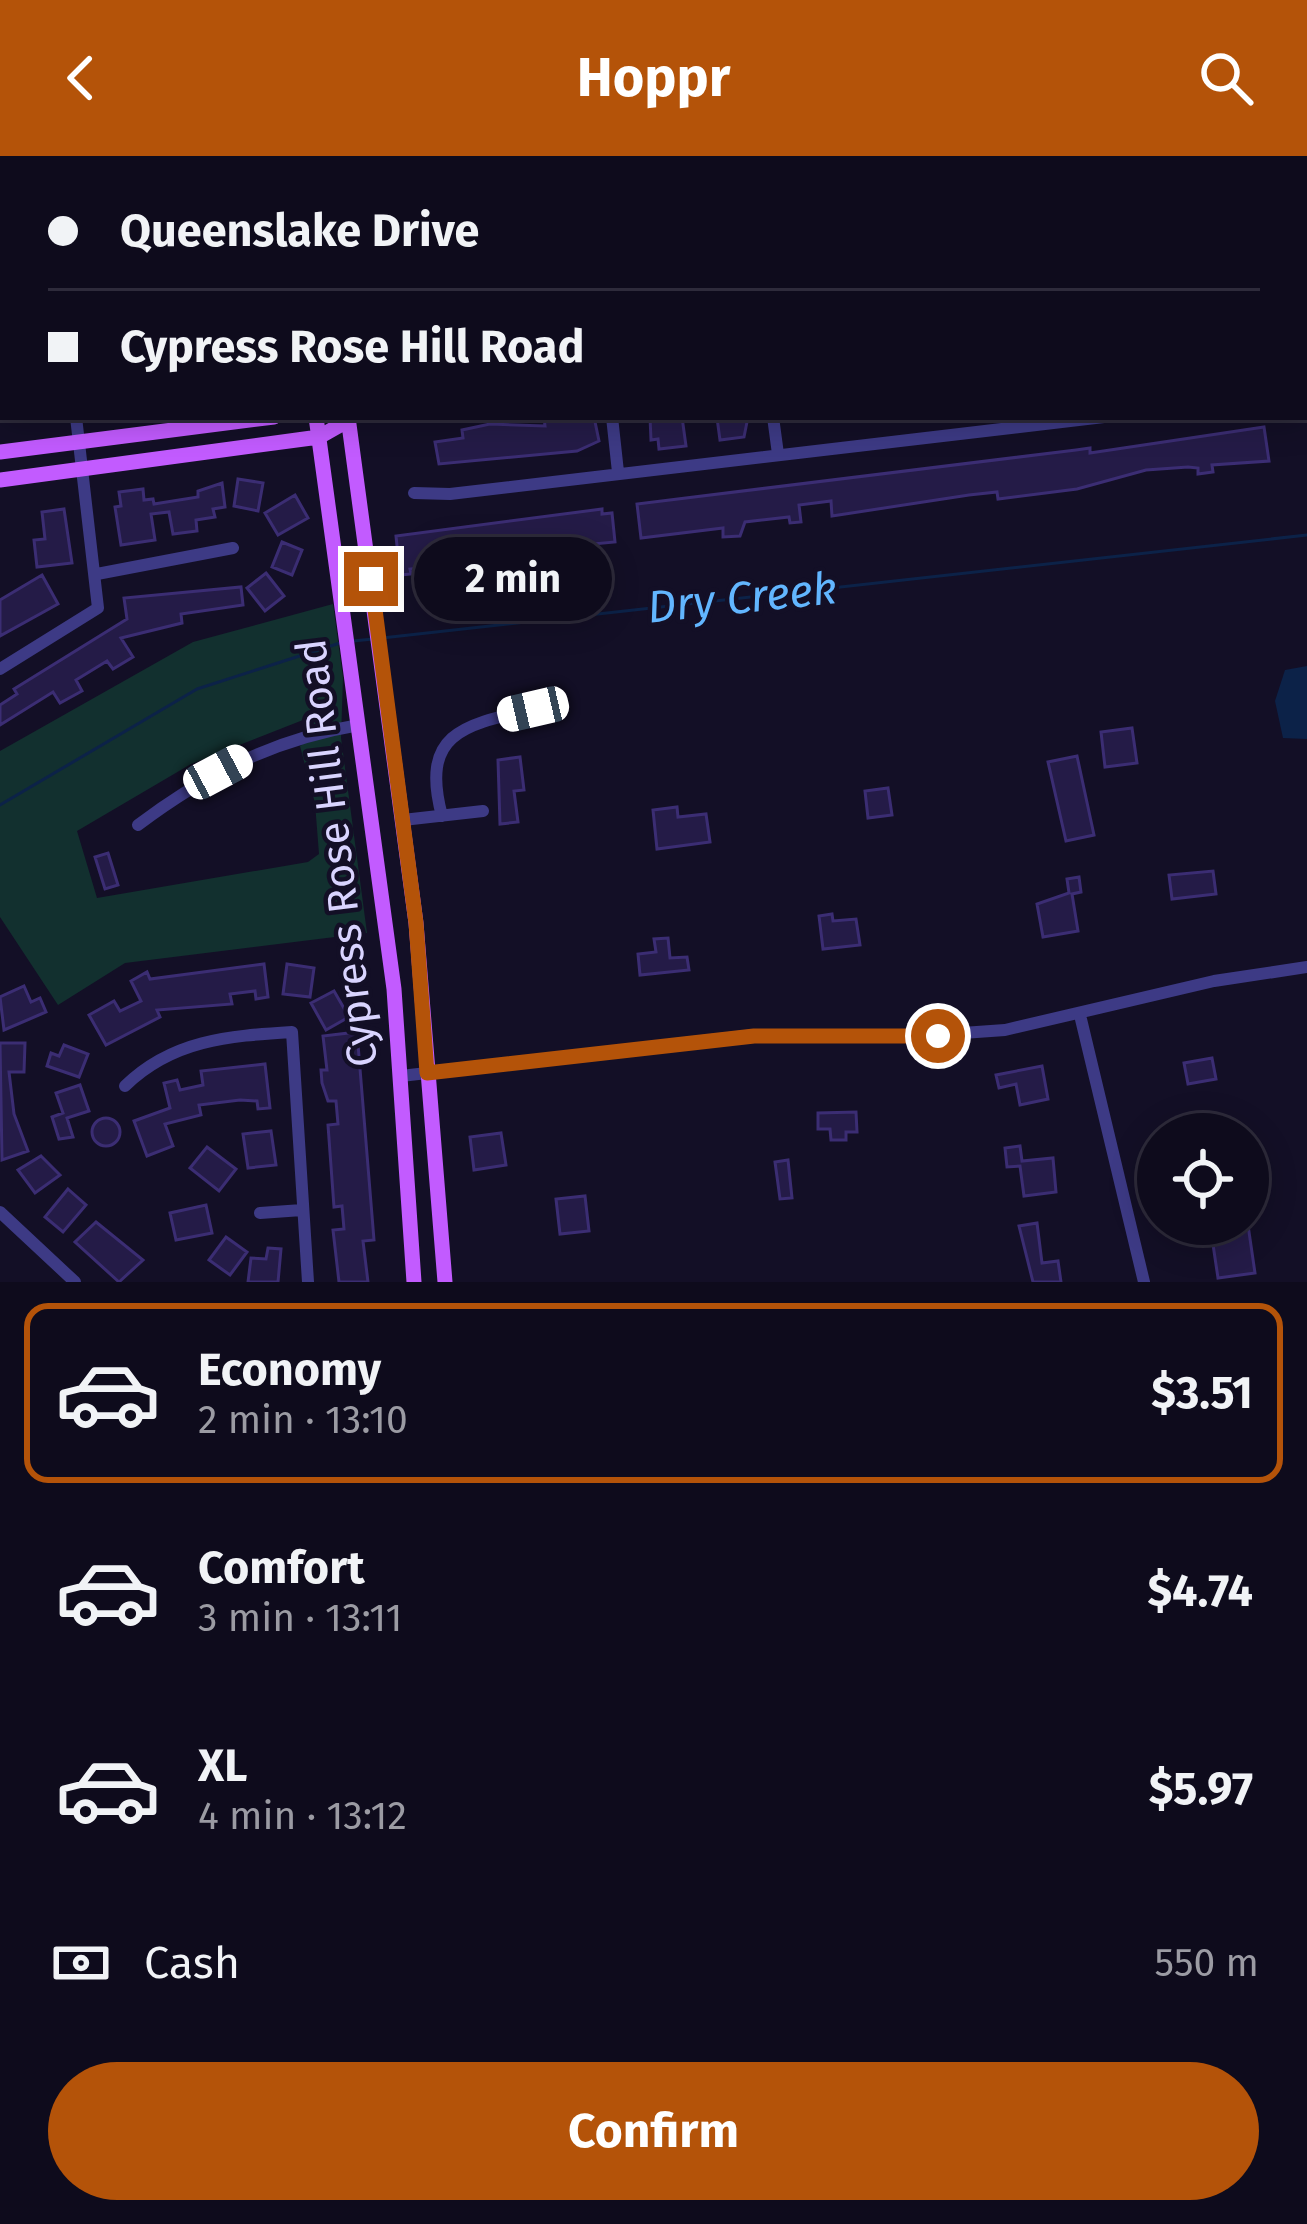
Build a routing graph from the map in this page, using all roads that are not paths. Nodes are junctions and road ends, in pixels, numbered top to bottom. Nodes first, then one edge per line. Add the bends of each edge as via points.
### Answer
1 (76, 420) edge
2 (252, 420) edge
3 (316, 420) edge
4 (342, 420) edge
5 (345, 420) edge
6 (612, 420) edge
7 (773, 420) edge
8 (936, 420) edge
9 (1073, 420) edge
10 (938, 436) junction
11 (319, 437) junction
12 (79, 444) junction
13 (0, 452) edge
14 (778, 454) junction
15 (80, 472) junction
16 (618, 472) junction
17 (0, 480) edge
18 (414, 493) dead end
19 (233, 548) dead end
20 (97, 574) junction
21 (1, 664) edge
22 (533, 709) dead end
23 (359, 725) junction
24 (483, 811) dead end
25 (442, 816) junction
26 (403, 820) junction
27 (138, 825) dead end
28 (1307, 967) edge
29 (1080, 1015) junction
30 (427, 1073) junction
31 (401, 1076) junction
32 (125, 1085) dead end
33 (302, 1210) junction
34 (0, 1213) edge
35 (260, 1213) dead end
36 (75, 1282) edge
37 (308, 1282) edge
38 (414, 1282) edge
39 (445, 1282) edge
40 (1144, 1282) edge

1 - 12 street
2 - 12 main road
3 - 11 main road, Cypress Rose Hill Road
4 - 11 main road
5 - 26 main road, Cypress Rose Hill Road
6 - 16 street
7 - 14 street
8 - 10 street
9 - 10 street
10 - 14 street
11 - 15 main road
11 - 23 main road, Cypress Rose Hill Road
12 - 13 main road
12 - 15 street
14 - 16 street
15 - 17 main road
15 - 20 street
16 - 18 street
19 - 20 street
20 - 21 street via 98,608
22 - 25 street via 486,719 441,748 433,770
23 - 27 street via 249,755
23 - 31 main road, Cypress Rose Hill Road
24 - 25 street
25 - 26 street
26 - 30 main road, Cypress Rose Hill Road
28 - 29 street
29 - 30 street via 962,1035 710,1039
29 - 40 street
30 - 31 street
30 - 39 main road, Cypress Rose Hill Road
31 - 38 main road, Cypress Rose Hill Road
32 - 33 street via 152,1059 292,1032
33 - 35 street
33 - 37 street
34 - 36 street

